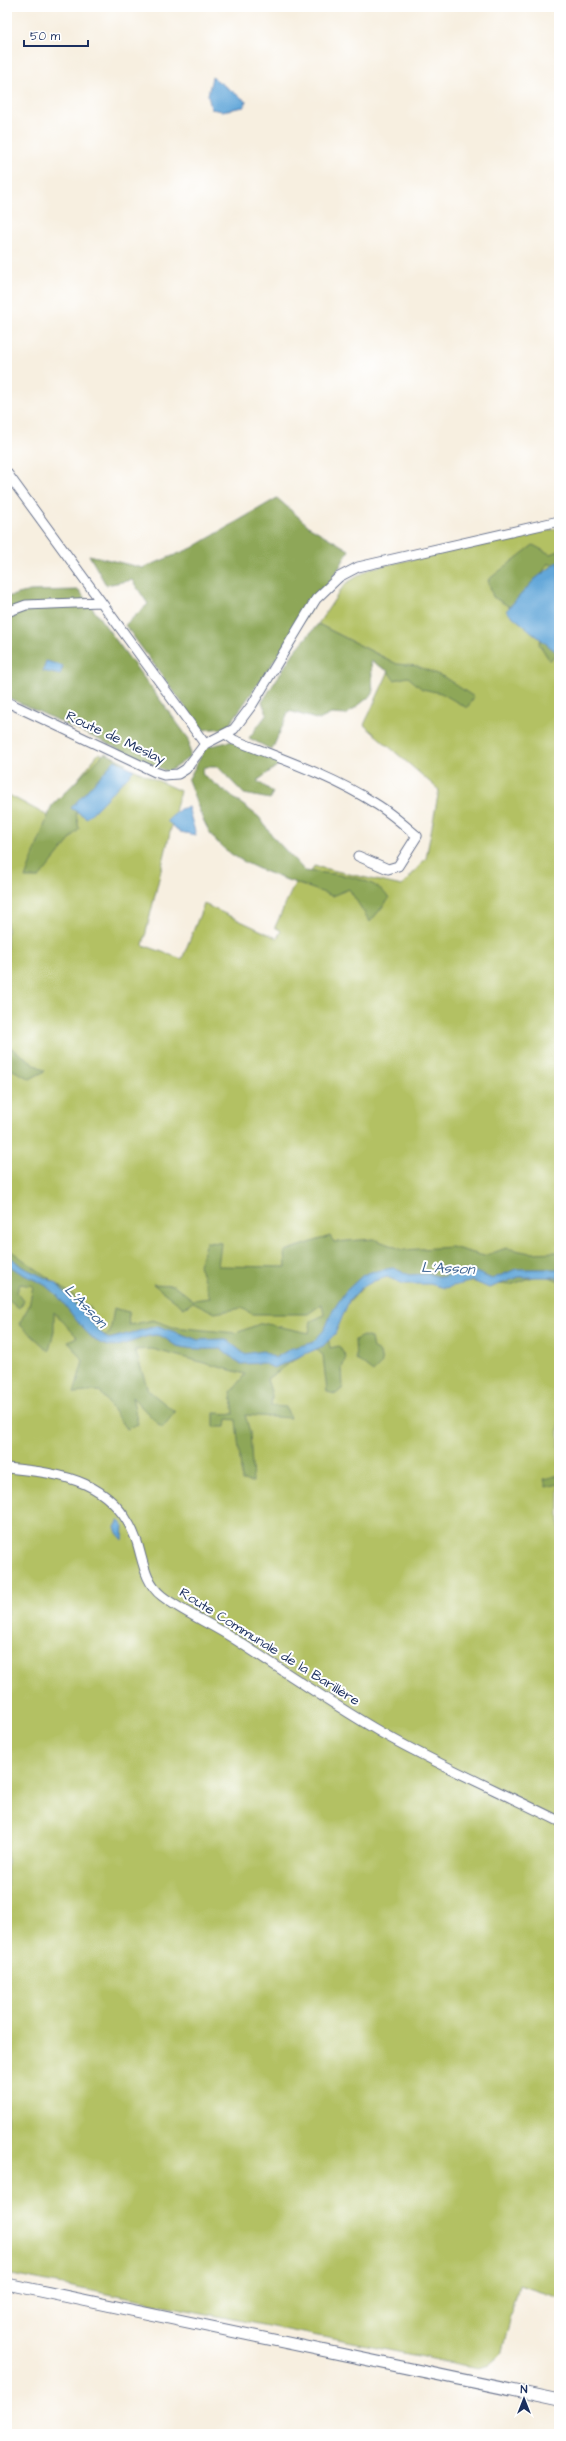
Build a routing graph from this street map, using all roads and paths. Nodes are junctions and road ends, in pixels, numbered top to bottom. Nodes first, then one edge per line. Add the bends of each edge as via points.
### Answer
1 (7, 473) edge
2 (559, 521) edge
3 (100, 602) junction
4 (7, 612) edge
5 (7, 702) edge
6 (227, 735) junction
7 (205, 744) junction
8 (358, 856) dead end
9 (7, 1468) edge
10 (559, 1821) edge
11 (7, 2284) edge
12 (559, 2400) edge

1 - 3 street
2 - 6 street via 358,567 338,577 316,599 252,705
3 - 4 street via 26,605
3 - 7 street
5 - 7 street, Route de Meslay via 164,775 178,774 186,769
6 - 7 street
6 - 8 street via 348,789 376,804 417,836 398,866 388,869
9 - 10 street, Route Communale de la Barillère via 50,1472 78,1480 93,1488 119,1510 128,1522 150,1582 162,1596 383,1733
11 - 12 main road

